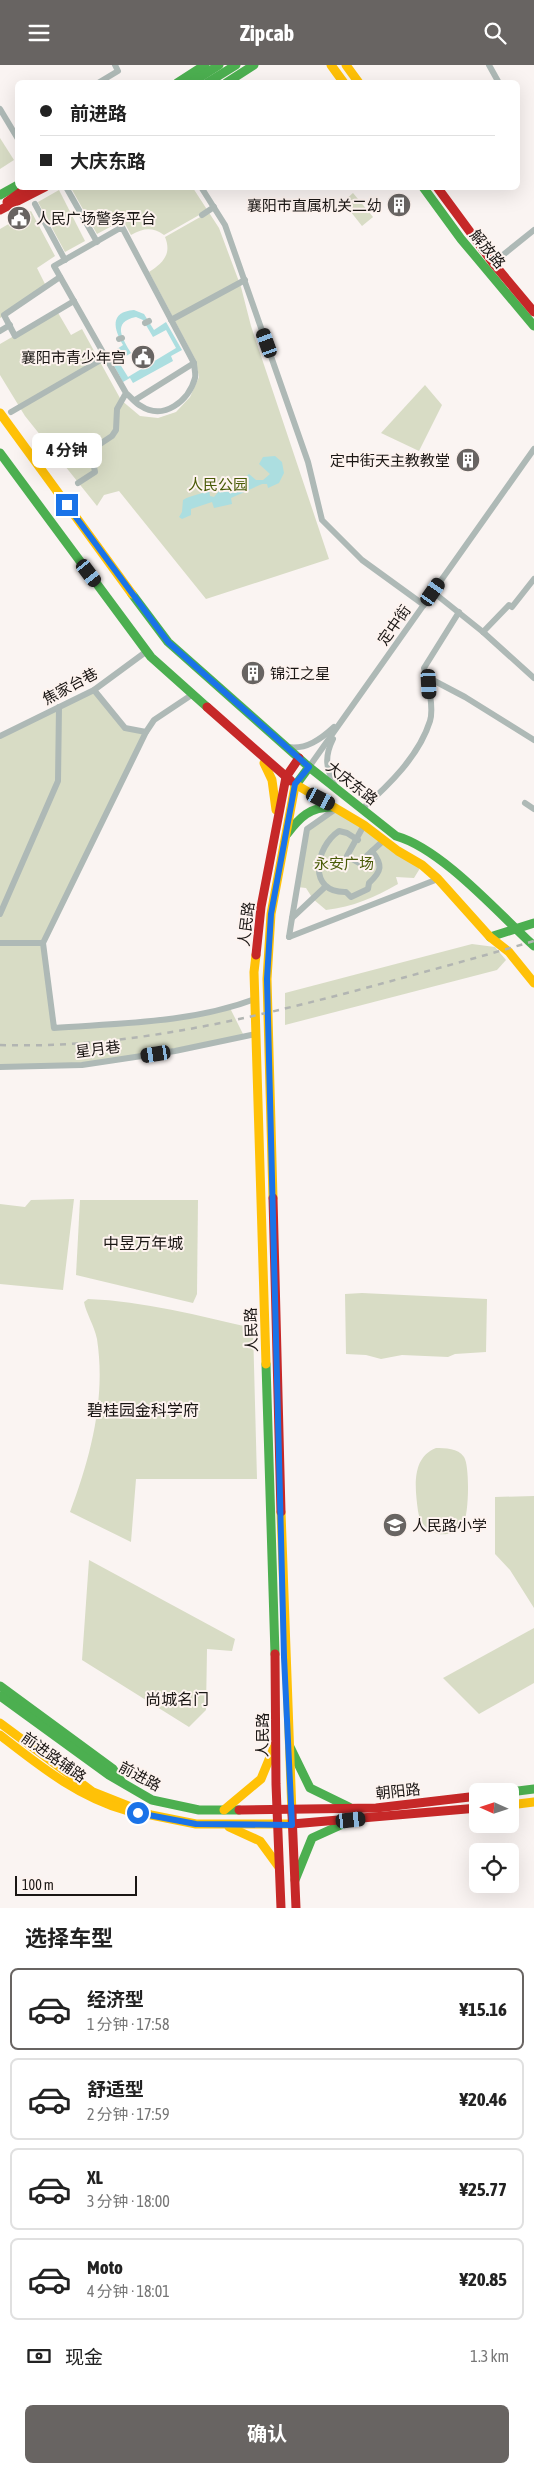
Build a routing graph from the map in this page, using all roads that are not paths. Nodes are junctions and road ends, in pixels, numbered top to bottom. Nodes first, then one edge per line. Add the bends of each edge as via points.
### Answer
1 (115, 65) edge
2 (205, 65) edge
3 (220, 65) edge
4 (236, 65) edge
5 (254, 65) edge
6 (331, 65) edge
7 (346, 65) edge
8 (489, 65) edge
9 (103, 80) edge
10 (182, 80) edge
11 (196, 80) edge
12 (212, 80) edge
13 (231, 80) edge
14 (342, 80) edge
15 (357, 80) edge
16 (497, 80) edge
17 (0, 109) edge
18 (15, 134) edge
19 (15, 179) edge
20 (0, 187) edge
21 (15, 187) edge
22 (24, 190) edge
23 (39, 190) edge
24 (68, 190) edge
25 (203, 190) edge
26 (425, 190) edge
27 (439, 190) edge
28 (0, 195) edge
29 (34, 204) dead end
30 (214, 207) junction
31 (0, 209) edge
32 (202, 215) dead end
33 (534, 230) edge
34 (97, 242) junction
35 (65, 260) junction
36 (493, 263) junction
37 (60, 277) junction
38 (245, 280) junction
39 (74, 301) junction
40 (534, 312) edge
41 (171, 320) junction
42 (10, 325) junction
43 (534, 326) edge
44 (0, 331) edge
45 (106, 357) junction
46 (194, 363) junction
47 (126, 393) junction
48 (135, 401) junction
49 (0, 413) edge
50 (12, 413) dead end
51 (534, 449) edge
52 (0, 453) edge
53 (8, 463) junction
54 (0, 469) edge
55 (78, 483) dead end
56 (534, 579) edge
57 (433, 592) junction
58 (424, 605) junction
59 (459, 612) junction
60 (484, 632) junction
61 (147, 651) junction
62 (427, 677) junction
63 (534, 678) edge
64 (94, 690) junction
65 (193, 694) junction
66 (59, 707) junction
67 (345, 716) junction
68 (146, 732) junction
69 (0, 736) edge
70 (534, 740) edge
71 (251, 746) junction
72 (286, 746) junction
73 (299, 758) junction
74 (309, 767) junction
75 (286, 777) junction
76 (295, 784) junction
77 (336, 788) junction
78 (525, 803) dead end
79 (337, 807) junction
80 (362, 809) junction
81 (534, 809) edge
82 (364, 825) junction
83 (276, 830) junction
84 (287, 834) junction
85 (358, 840) junction
86 (384, 840) junction
87 (372, 851) junction
88 (438, 879) junction
89 (325, 887) junction
90 (0, 914) edge
91 (292, 918) junction
92 (534, 923) edge
93 (516, 929) junction
94 (490, 937) junction
95 (0, 943) edge
96 (43, 943) junction
97 (534, 946) edge
98 (533, 980) edge
99 (255, 999) junction
100 (256, 1034) junction
101 (0, 1067) edge
102 (0, 1686) edge
103 (0, 1697) edge
104 (0, 1723) edge
105 (0, 1735) edge
106 (276, 1743) junction
107 (288, 1743) junction
108 (123, 1784) junction
109 (534, 1789) edge
110 (519, 1790) edge
111 (469, 1797) edge
112 (534, 1802) edge
113 (519, 1804) edge
114 (352, 1808) junction
115 (277, 1809) junction
116 (291, 1809) junction
117 (469, 1809) edge
118 (224, 1810) junction
119 (151, 1815) junction
120 (351, 1820) junction
121 (224, 1825) junction
122 (292, 1825) junction
123 (277, 1826) junction
124 (279, 1867) junction
125 (294, 1880) junction
126 (281, 1908) edge
127 (296, 1908) edge

1 - 9 street via 118,71
2 - 10 main road
3 - 11 main road
4 - 12 main road
5 - 13 main road
6 - 14 main road
7 - 15 main road
8 - 16 street
17 - 18 street
19 - 20 main road
21 - 28 main road
22 - 31 main road
23 - 31 main road
24 - 34 street
25 - 30 street
26 - 43 main road, 解放路 via 461,239
27 - 36 main road, 解放路
29 - 35 street
30 - 32 street
30 - 38 street via 225,225
33 - 36 street
34 - 35 street
34 - 41 street via 122,227
35 - 37 street via 54,266
36 - 40 main road, 解放路
37 - 39 street
37 - 42 street via 4,315
38 - 41 street
38 - 58 street via 308,462 322,520 362,560
39 - 42 street via 15,335
39 - 45 street
41 - 46 street
42 - 44 street
45 - 47 street
45 - 50 street
46 - 48 street
46 - 48 street via 195,378 185,396 173,408 157,411 141,407
47 - 48 street
47 - 55 street via 117,409 116,430 92,456 95,472
49 - 72 main road, 大庆东路 via 168,642
51 - 57 street, 定中街
52 - 53 main road, 大庆东路
53 - 54 street
53 - 61 main road, 大庆东路
56 - 60 street via 512,607 509,605
57 - 58 street, 定中街
57 - 59 street
58 - 67 street, 定中街
59 - 60 street
59 - 62 street via 424,668
60 - 63 street
61 - 64 street, 焦家台巷
61 - 65 main road, 大庆东路
62 - 70 street
62 - 80 street via 430,720 413,755
64 - 66 street, 焦家台巷
64 - 68 street via 125,728
65 - 68 street via 154,719
65 - 71 main road, 大庆东路
66 - 69 street, 焦家台巷
66 - 90 street via 58,781
67 - 72 street via 319,741 295,748
67 - 74 street, 定中街
67 - 77 street via 327,751 327,771
68 - 96 street
71 - 75 main road, 大庆东路
71 - 83 main road via 271,772
72 - 73 main road, 大庆东路
73 - 74 main road, 大庆东路
73 - 75 main road, 人民路
74 - 76 main road
74 - 77 main road, 大庆东路
75 - 76 main road, 大庆东路
75 - 83 main road, 人民路
76 - 79 main road, 大庆东路
76 - 84 main road, 人民路
77 - 80 main road, 大庆东路
78 - 81 street
79 - 82 main road, 大庆东路
79 - 84 main road via 322,806 302,813
79 - 91 street via 307,829
80 - 93 main road, 大庆东路 via 396,835 410,840 450,868
82 - 85 street
82 - 86 main road, 大庆东路
83 - 99 main road, 人民路 via 261,907 254,972
84 - 107 main road, 人民路 via 271,914 267,979
85 - 87 street via 347,856 359,863
85 - 89 street via 339,831 332,836 320,862 320,876
86 - 87 street
86 - 88 main road, 大庆东路
87 - 89 street via 380,861 380,869 368,883 368,889 351,897 346,892
88 - 91 street via 288,937
88 - 94 main road, 大庆东路
89 - 91 street
92 - 93 main road
93 - 94 main road
93 - 97 main road, 大庆东路
94 - 98 main road, 大庆东路 via 509,952
95 - 96 street
96 - 99 street via 54,1028 178,1018 235,1007
99 - 100 main road, 人民路
100 - 101 street, 星月巷 via 175,1051 82,1065
100 - 106 main road, 人民路
102 - 108 main road, 前进路辅路 via 113,1769
103 - 108 main road, 前进路
104 - 119 main road, 前进路 via 94,1792
105 - 119 main road, 前进路辅路 via 76,1791 112,1807
106 - 115 main road, 人民路
106 - 118 main road via 261,1779
107 - 114 main road via 310,1788
107 - 116 main road, 人民路
108 - 118 main road, 前进路 via 152,1800
109 - 110 main road
111 - 114 main road, 朝阳路
112 - 113 main road
114 - 116 main road, 朝阳路
115 - 116 main road, 前进路
115 - 118 main road, 前进路
115 - 123 main road, 人民路
116 - 122 main road, 人民路
117 - 120 main road, 朝阳路
119 - 121 main road, 前进路 via 196,1824
120 - 122 main road, 朝阳路
120 - 125 main road via 312,1838
121 - 123 main road, 前进路
121 - 124 main road via 260,1841
122 - 123 main road, 前进路
122 - 125 main road, 人民路
123 - 124 main road, 人民路
124 - 126 main road, 人民路
125 - 127 main road, 人民路

